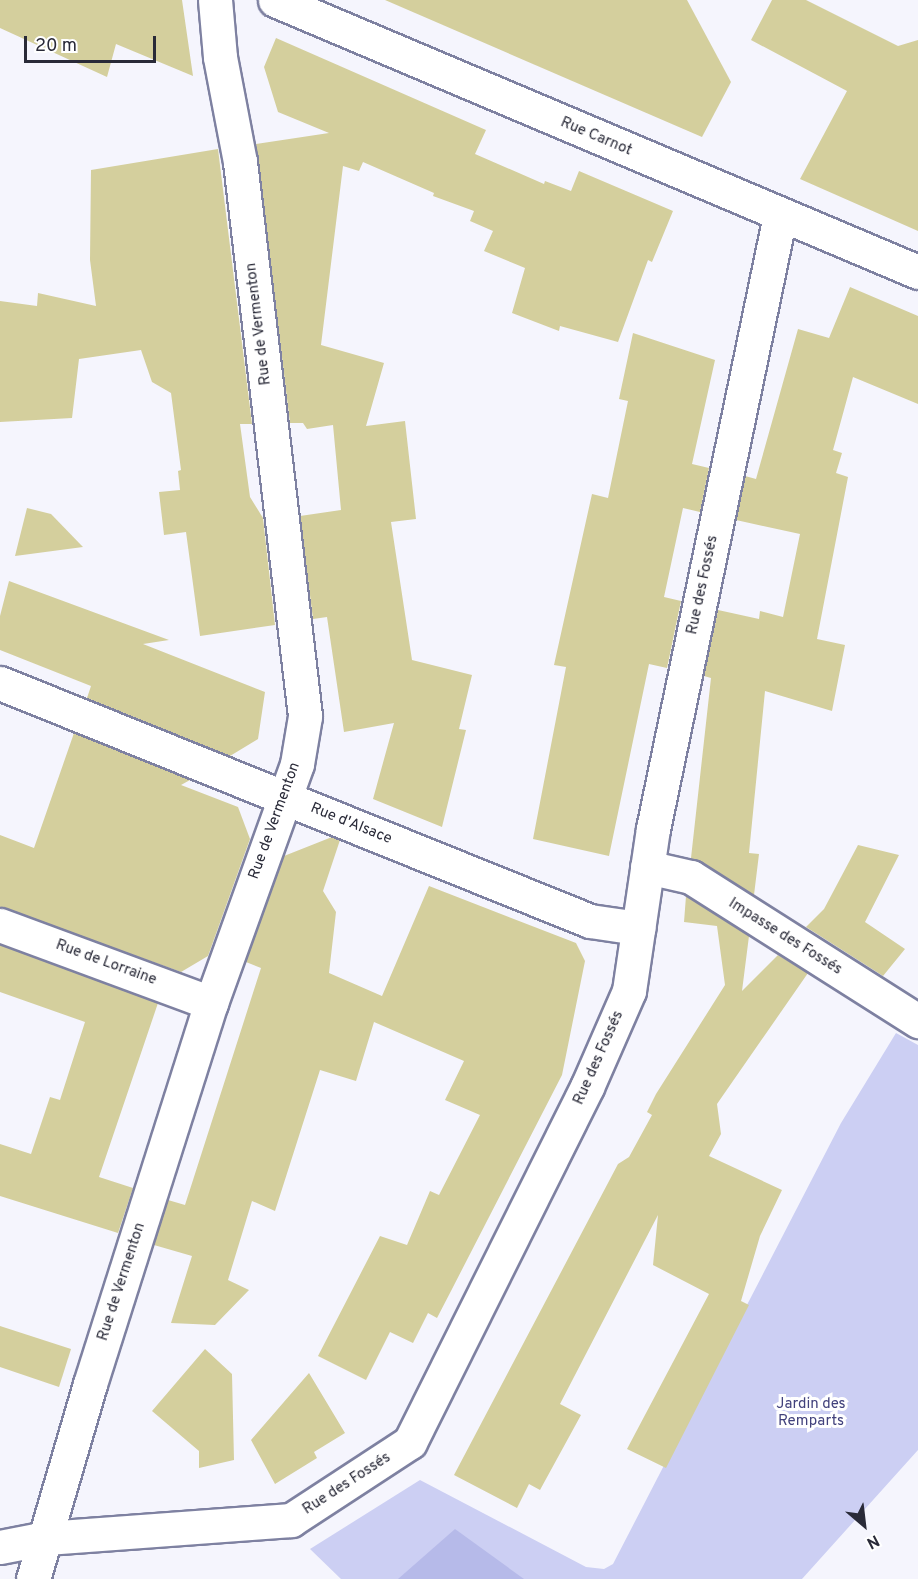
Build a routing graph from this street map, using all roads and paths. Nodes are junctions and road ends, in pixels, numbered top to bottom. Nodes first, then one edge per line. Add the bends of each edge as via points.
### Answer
1 (214, 0) edge
2 (275, 0) edge
3 (780, 215) junction
4 (918, 272) edge
5 (0, 683) edge
6 (284, 798) junction
7 (647, 867) junction
8 (0, 925) edge
9 (638, 928) junction
10 (212, 1003) junction
11 (918, 1021) edge
12 (46, 1538) junction
13 (0, 1547) edge
14 (33, 1579) edge

1 - 6 street, Rue de Vermenton via 220,57 240,162 305,717 297,764
2 - 3 street, Rue Carnot
3 - 4 street, Rue Carnot
3 - 7 street, Rue des Fossés
5 - 6 street, Rue d'Alsace
6 - 9 street, Rue d'Alsace via 590,921
6 - 10 street, Rue de Vermenton
7 - 9 street, Rue des Fossés
7 - 11 street, Impasse des Fossés via 691,877
8 - 10 street, Rue de Lorraine
9 - 12 street, Rue des Fossés via 628,991 587,1087 410,1442 291,1520
10 - 12 street, Rue de Vermenton via 90,1384
12 - 13 street, Rue des Fossés
12 - 14 street, Rue de Vermenton

